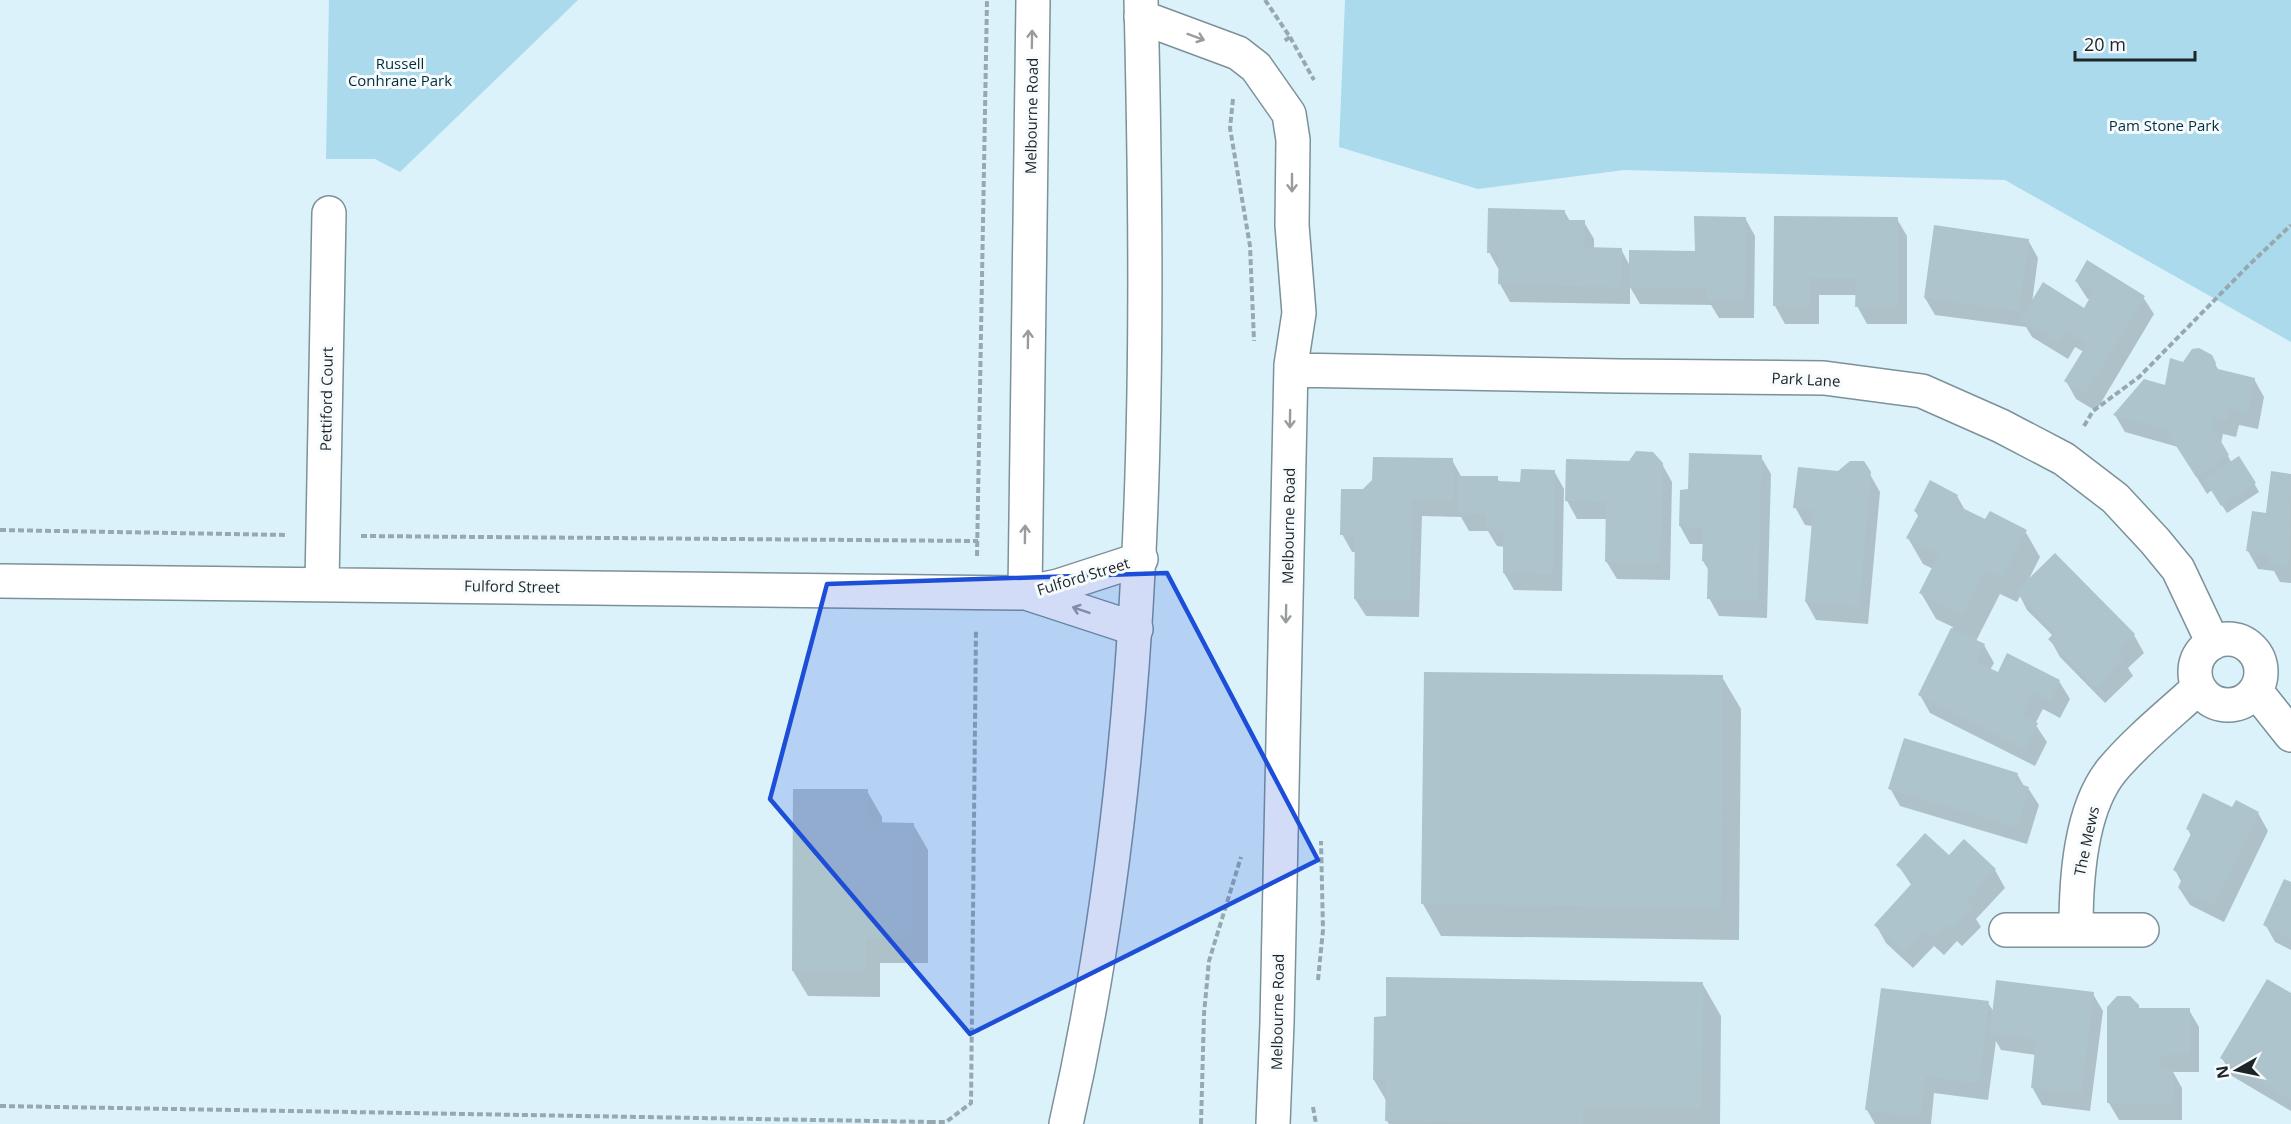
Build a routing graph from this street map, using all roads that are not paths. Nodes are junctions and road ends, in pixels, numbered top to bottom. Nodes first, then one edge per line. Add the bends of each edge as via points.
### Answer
1 (1033, 0) edge
2 (1141, 8) edge
3 (329, 213) dead end
4 (1291, 370) junction
5 (1141, 559) junction
6 (0, 581) edge
7 (322, 584) junction
8 (1025, 593) junction
9 (1136, 629) junction
10 (2213, 643) junction
11 (2199, 688) junction
12 (2256, 691) junction
13 (2291, 735) edge
14 (2076, 928) junction
15 (2006, 930) dead end
16 (2142, 930) dead end
17 (1066, 1124) edge
18 (1273, 1124) edge

8 -> 1 street, Melbourne Road
2 -> 4 street, Melbourne Road via 1248,60 1286,107 1292,130 1292,225 1299,313
2 - 5 street, Melbourne Road via 1146,318
3 - 7 street, Pettiford Court
4 - 10 street, Park Lane via 1824,378 1922,391 2064,459 2115,498 2178,569
4 -> 18 street, Melbourne Road
5 - 8 street, Fulford Street
5 - 9 street, Melbourne Road
6 - 7 street, Fulford Street
7 - 8 street, Fulford Street
9 -> 8 street, Fulford Street
9 - 17 street, Melbourne Road via 1117,830 1086,1036
10 - 11 street via 2198,660 2195,674
10 - 12 street via 2236,640 2256,653 2261,665
11 - 12 street via 2220,705 2246,701
11 - 14 street, The Mews via 2111,771 2095,800 2076,888
12 - 13 street
14 - 15 street
14 - 16 street

